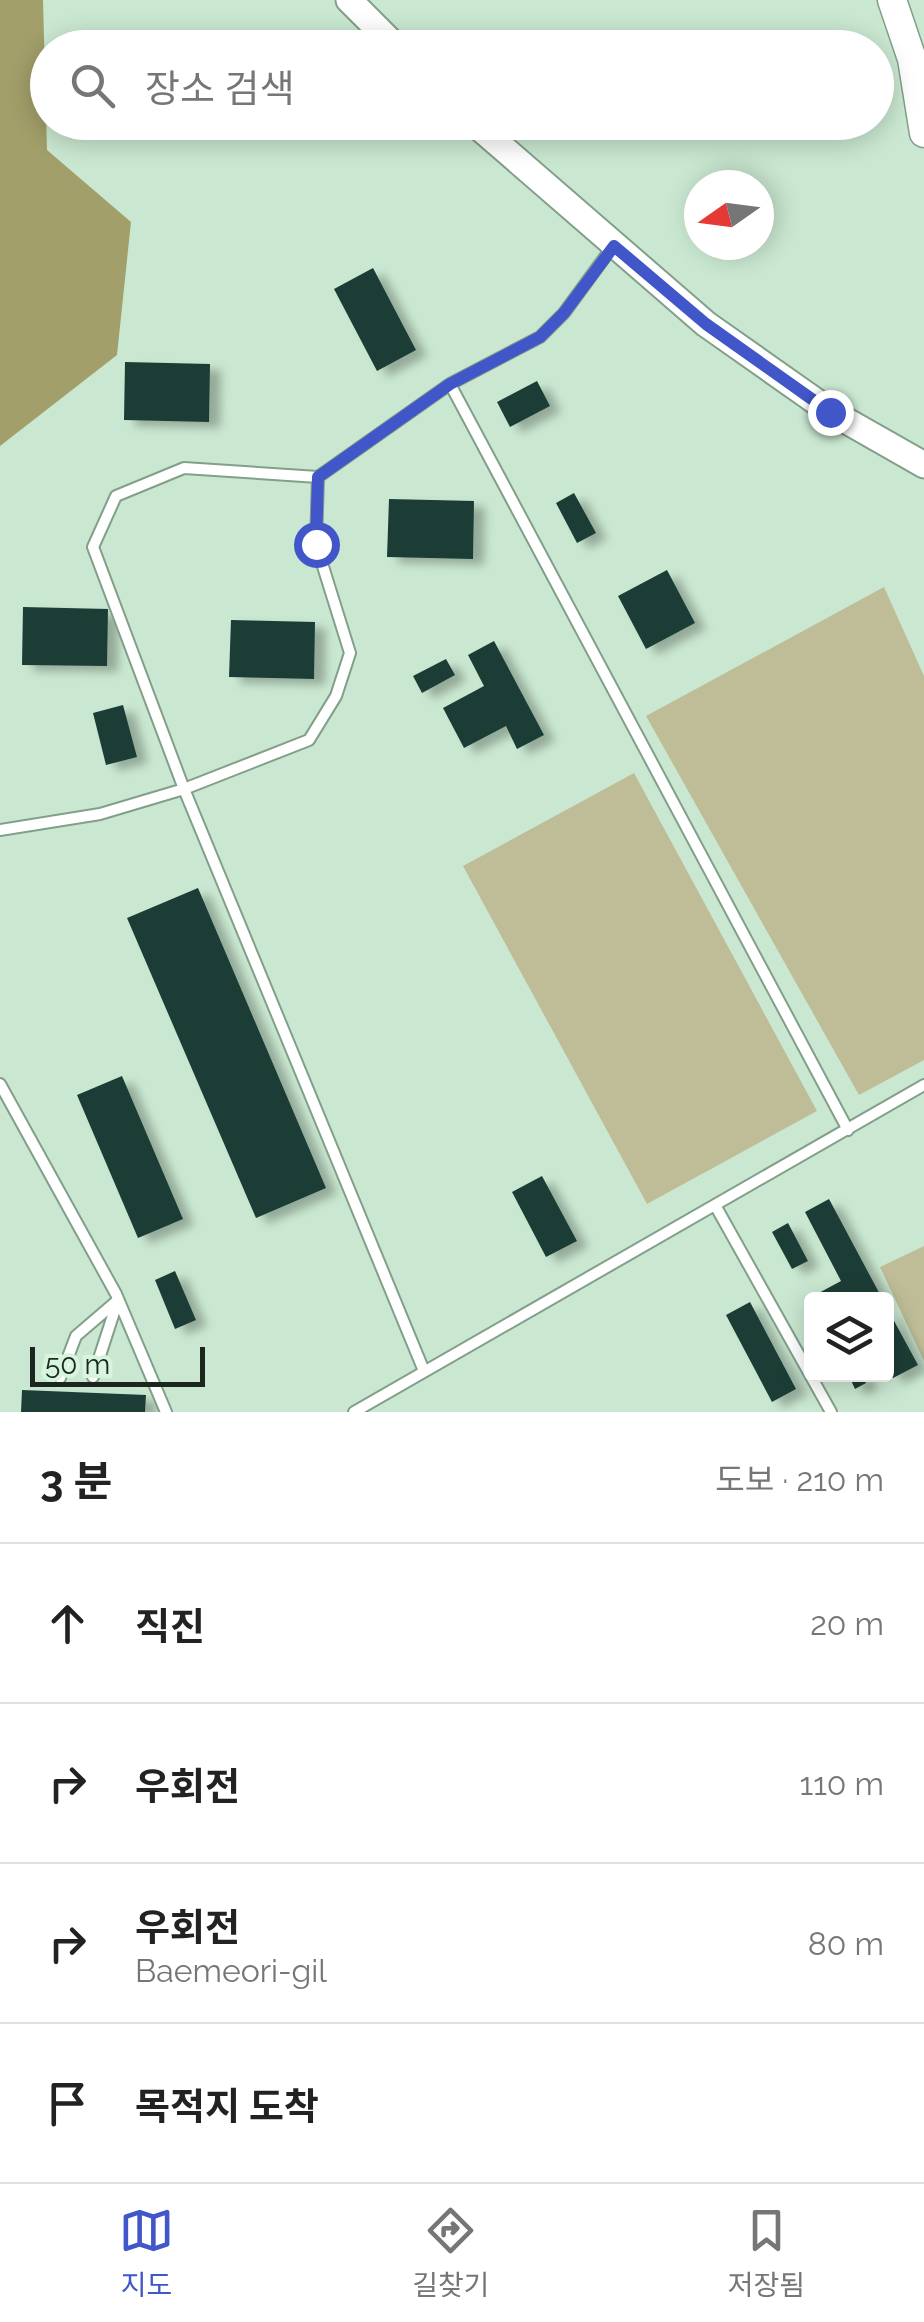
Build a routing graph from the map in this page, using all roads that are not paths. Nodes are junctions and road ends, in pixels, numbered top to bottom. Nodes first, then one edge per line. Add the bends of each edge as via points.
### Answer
1 (349, 0) edge
2 (892, 0) edge
3 (379, 30) edge
4 (924, 133) edge
5 (493, 140) edge
6 (614, 246) junction
7 (450, 384) junction
8 (924, 465) edge
9 (318, 477) junction
10 (184, 789) junction
11 (0, 830) edge
12 (0, 1084) edge
13 (924, 1085) edge
14 (848, 1130) junction
15 (715, 1205) junction
16 (118, 1300) junction
17 (424, 1371) junction
18 (93, 1376) dead end
19 (60, 1378) dead end
20 (359, 1411) edge
21 (166, 1412) edge
22 (831, 1412) edge

1 - 3 street
2 - 4 main road via 912,59
5 - 6 street
6 - 7 lane via 540,337
6 - 8 street via 721,335 830,412
7 - 9 lane
7 - 14 lane
9 - 10 lane via 316,544 350,652 336,696 309,740
9 - 10 lane via 184,468 116,496 93,547
10 - 11 lane via 100,814
10 - 17 lane
12 - 16 lane
13 - 14 lane
14 - 15 lane
15 - 17 lane
15 - 22 lane
16 - 18 lane
16 - 19 lane via 76,1336
16 - 21 lane
17 - 20 lane

